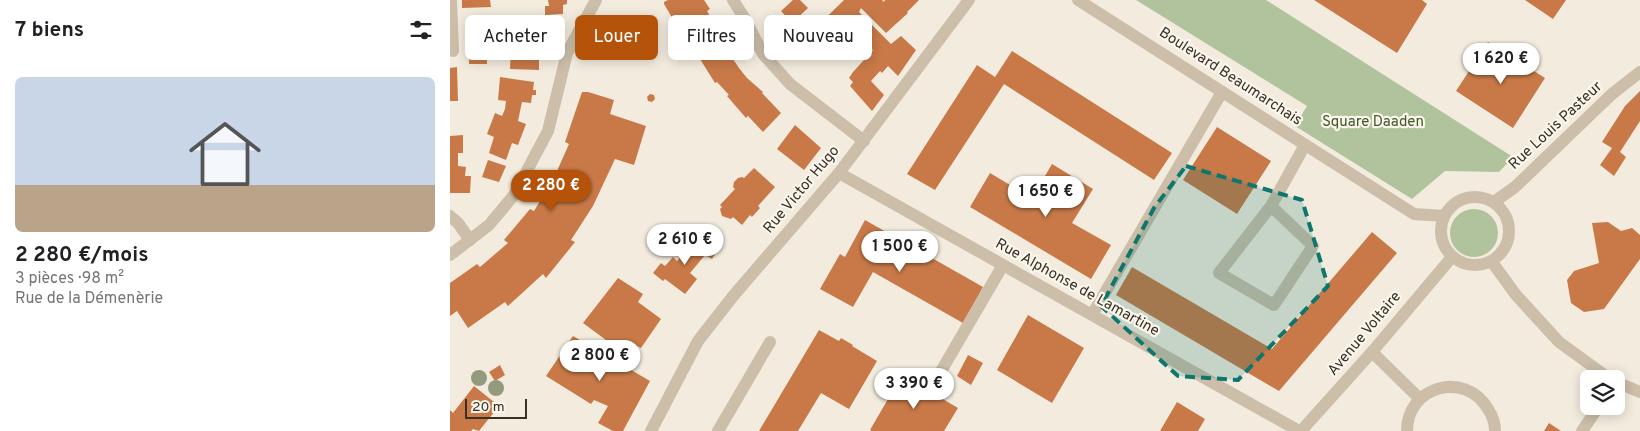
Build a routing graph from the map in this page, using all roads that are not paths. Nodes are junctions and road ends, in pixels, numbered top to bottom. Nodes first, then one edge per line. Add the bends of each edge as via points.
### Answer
1 (451, 0) edge
2 (596, 0) edge
3 (734, 0) edge
4 (969, 0) edge
5 (1078, 0) edge
6 (453, 51) dead end
7 (1640, 72) edge
8 (1222, 92) junction
9 (864, 141) junction
10 (1305, 145) junction
11 (838, 174) junction
12 (1494, 202) junction
13 (1271, 206) junction
14 (450, 216) edge
15 (1444, 216) junction
16 (470, 240) junction
17 (450, 255) edge
18 (1452, 257) junction
19 (1492, 262) junction
20 (1003, 265) junction
21 (1092, 315) junction
22 (770, 342) dead end
23 (1372, 352) junction
24 (1598, 370) edge
25 (940, 373) dead end
26 (1625, 386) edge
27 (1640, 392) edge
28 (1420, 399) junction
29 (1593, 415) edge
30 (651, 431) edge
31 (718, 431) edge
32 (1300, 431) edge
33 (1407, 431) edge
34 (1494, 431) edge
35 (1582, 431) edge

1 - 6 street
2 - 16 street via 567,53 548,131 514,195 489,225
3 - 9 street via 763,54 790,84
4 - 9 street, Rue Victor Hugo
5 - 8 street, Boulevard Beaumarchais
7 - 12 street, Rue Louis Pasteur via 1612,94 1515,187
8 - 10 street, Boulevard Beaumarchais
8 - 21 street
9 - 11 street, Rue Victor Hugo
10 - 13 street
10 - 15 street, Boulevard Beaumarchais via 1414,214
11 - 20 street, Rue Alphonse de Lamartine
11 - 30 street, Rue Victor Hugo via 698,342
12 - 15 street via 1472,197 1460,200
12 - 19 street via 1507,217 1510,227 1506,247
13 - 13 street via 1219,273 1274,305 1313,246
14 - 16 street
15 - 18 street via 1442,242
16 - 17 street
18 - 19 street via 1471,266
18 - 23 street, Avenue Voltaire
19 - 24 street via 1516,295 1559,342
20 - 21 street, Rue Alphonse de Lamartine
20 - 25 street
21 - 32 street, Rue Alphonse de Lamartine
22 - 31 street
23 - 28 street
23 - 32 street, Avenue Voltaire
26 - 27 street
28 - 33 street via 1412,410
28 - 34 street via 1432,391 1460,387 1484,402 1492,414
29 - 35 street

